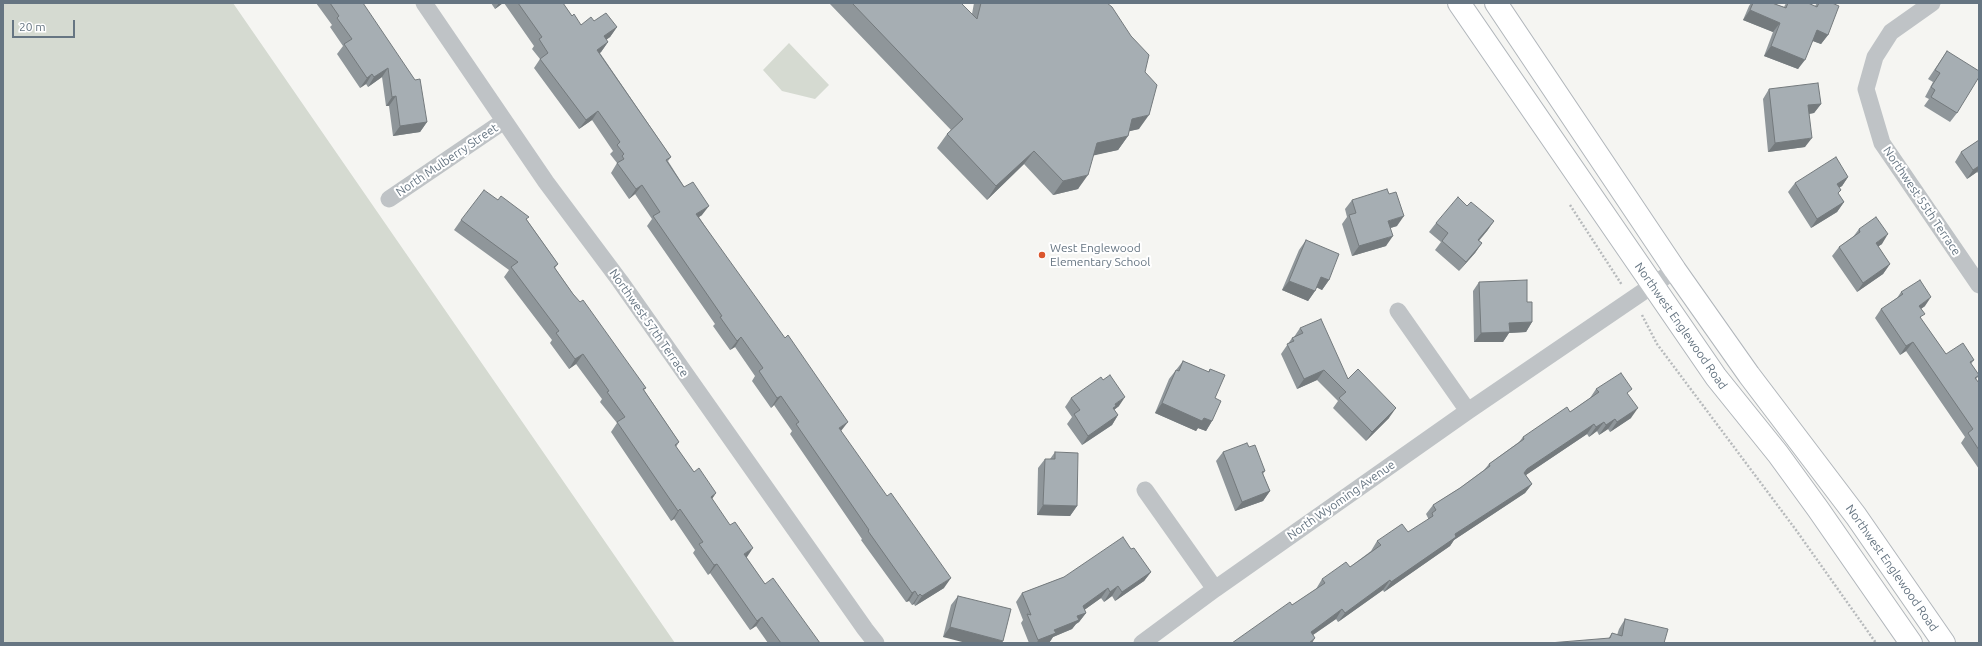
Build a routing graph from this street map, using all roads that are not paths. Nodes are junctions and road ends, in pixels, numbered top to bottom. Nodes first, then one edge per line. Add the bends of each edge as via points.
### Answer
1 (424, 3) edge
2 (1496, 3) edge
3 (1932, 3) edge
4 (1465, 5) edge
5 (504, 121) junction
6 (389, 199) dead end
7 (1675, 270) junction
8 (1979, 285) edge
9 (1653, 286) junction
10 (1398, 311) dead end
11 (1468, 411) junction
12 (1145, 490) dead end
13 (1215, 589) junction
14 (876, 643) edge
15 (1142, 643) edge
16 (1911, 643) edge
17 (1944, 643) edge

1 - 5 street, Northwest 57th Terrace
2 - 7 main road, Northwest Englewood Road
3 - 8 street, Northwest 55th Terrace via 1891,32 1875,57 1866,90 1882,143
4 - 9 main road, Northwest Englewood Road
5 - 6 street, North Mulberry Street
5 - 14 street, Northwest 57th Terrace via 546,182 620,280
7 - 9 street, North Wyoming Avenue
7 - 17 main road, Northwest Englewood Road via 1749,376 1856,516
9 - 11 street, North Wyoming Avenue
9 - 16 main road, Northwest Englewood Road via 1716,377 1818,509
10 - 11 street
11 - 13 street, North Wyoming Avenue
12 - 13 street
13 - 15 street, North Wyoming Avenue

